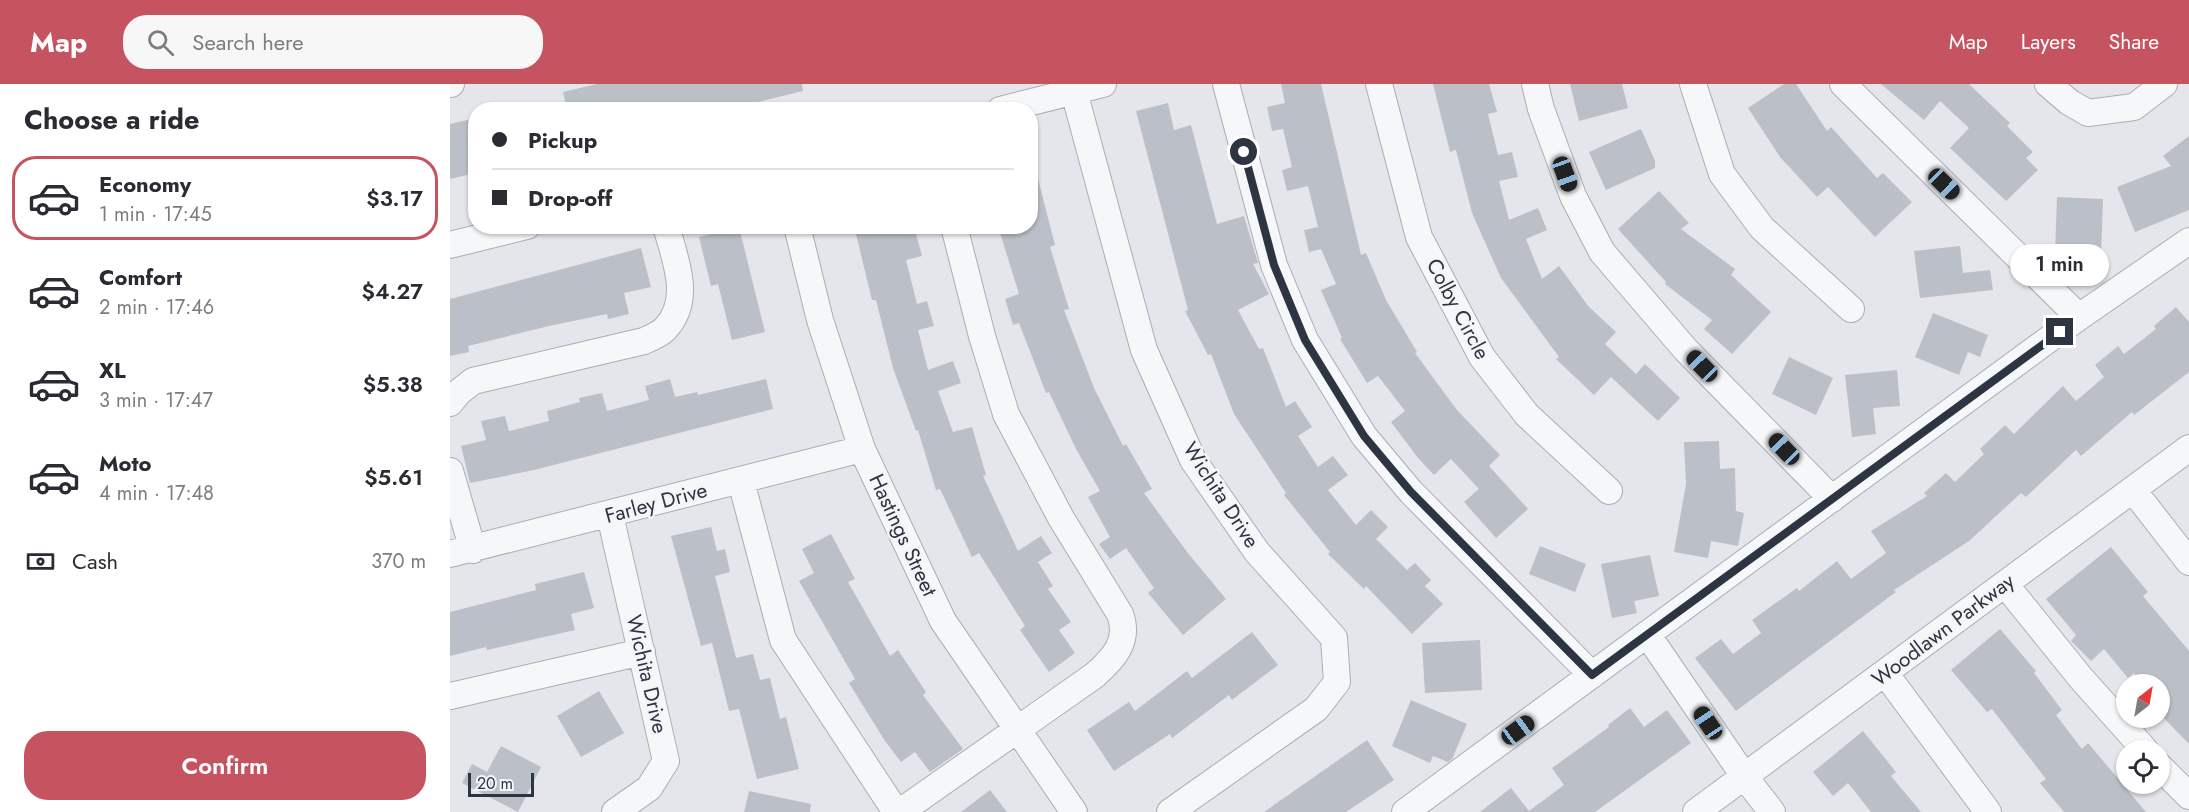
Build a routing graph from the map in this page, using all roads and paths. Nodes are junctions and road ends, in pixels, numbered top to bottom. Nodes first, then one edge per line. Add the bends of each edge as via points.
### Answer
1 (1103, 84) edge
2 (1226, 84) edge
3 (1379, 84) edge
4 (1535, 84) edge
5 (1693, 84) edge
6 (1843, 84) edge
7 (2048, 84) edge
8 (2164, 84) edge
9 (1073, 88) edge
10 (1027, 102) edge
11 (495, 234) edge
12 (668, 234) edge
13 (799, 234) edge
14 (956, 234) edge
15 (2189, 241) edge
16 (450, 245) edge
17 (1851, 309) dead end
18 (2079, 318) junction
19 (450, 403) edge
20 (2189, 448) edge
21 (862, 449) junction
22 (450, 471) edge
23 (741, 481) junction
24 (2133, 490) junction
25 (1610, 491) dead end
26 (1832, 499) junction
27 (610, 515) junction
28 (462, 552) edge
29 (2189, 562) edge
30 (2006, 584) junction
31 (1647, 634) junction
32 (642, 652) junction
33 (1885, 673) junction
34 (1592, 675) junction
35 (450, 696) edge
36 (1018, 729) junction
37 (2136, 740) edge
38 (1744, 776) junction
39 (2170, 776) edge
40 (2189, 796) edge
41 (615, 812) edge
42 (898, 812) edge
43 (1074, 812) edge
44 (1170, 812) edge
45 (1405, 812) edge
46 (1696, 812) edge
47 (1772, 812) edge
48 (1988, 812) edge

1 - 9 street
2 - 34 street via 1274,265 1305,340 1364,436 1411,492
3 - 25 street, Colby Circle via 1419,237 1482,357 1527,415
4 - 26 street via 1573,196 1602,252 1686,350
5 - 17 street via 1722,174 1762,228
6 - 18 street
7 - 8 street via 2088,114 2134,107
9 - 10 street
9 - 44 street, Wichita Drive via 1144,350 1193,460 1257,552 1334,638 1337,682 1316,709
11 - 16 street
12 - 19 street via 680,275 681,298 665,330 644,341 473,381
13 - 21 street, Hastings Street via 820,320
14 - 36 street via 1006,414 1124,625 1123,642 1112,659
15 - 18 street
18 - 26 street
20 - 24 street, Woodlawn Parkway
21 - 23 street, Farley Drive
21 - 36 street, Hastings Street via 943,621
22 - 28 street
23 - 27 street, Farley Drive
23 - 42 street via 783,640
24 - 29 street
24 - 30 street, Woodlawn Parkway
26 - 31 street
27 - 28 street, Farley Drive
27 - 32 street, Wichita Drive
30 - 33 street, Woodlawn Parkway
30 - 37 street
31 - 34 street
31 - 38 street
32 - 35 street
32 - 41 street, Wichita Drive via 666,761 649,788
33 - 38 street, Woodlawn Parkway
33 - 48 street
34 - 45 street
36 - 42 street
36 - 43 street, Hastings Street
38 - 46 street, Woodlawn Parkway
38 - 47 street
39 - 40 street

